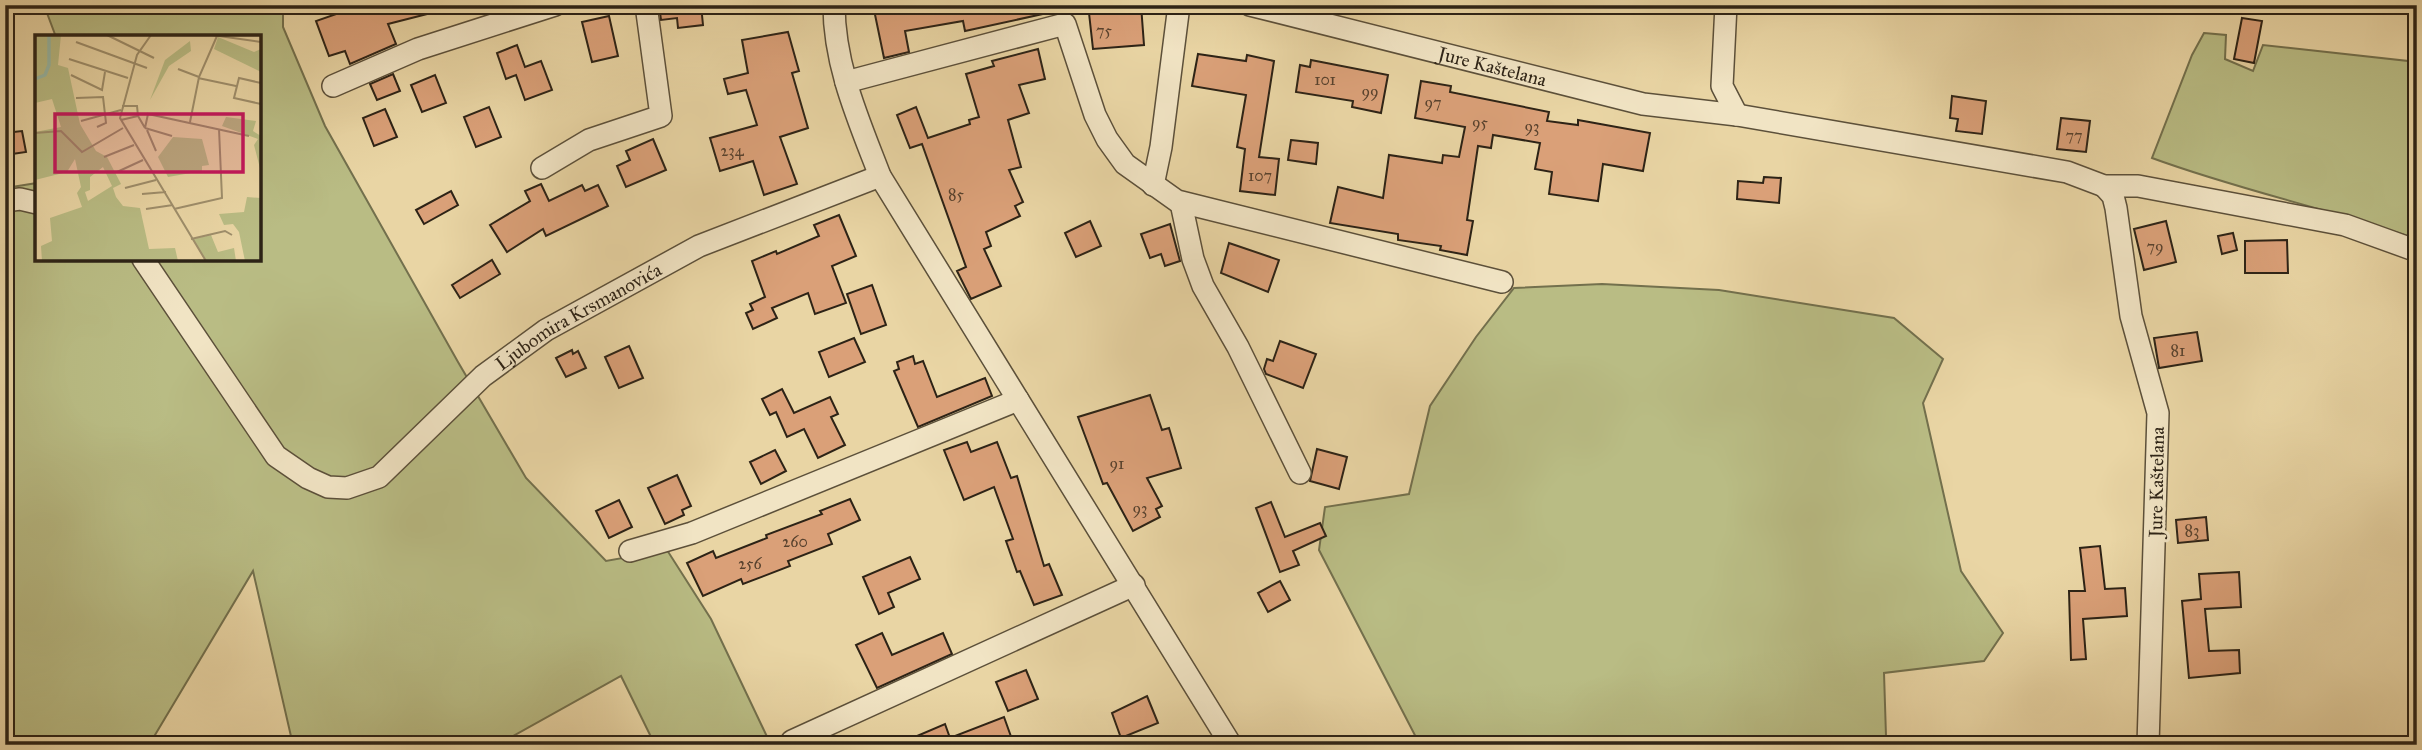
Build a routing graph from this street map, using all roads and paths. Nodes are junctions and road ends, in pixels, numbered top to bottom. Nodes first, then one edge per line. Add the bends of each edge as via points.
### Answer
1 (555, 5) edge
2 (646, 5) edge
3 (834, 5) edge
4 (1179, 5) edge
5 (1250, 5) edge
6 (1726, 5) edge
7 (1063, 15) edge
8 (846, 82) junction
9 (333, 86) dead end
10 (1722, 86) junction
11 (1699, 111) junction
12 (1737, 116) junction
13 (542, 168) dead end
14 (880, 176) junction
15 (1153, 185) junction
16 (2105, 186) junction
17 (5, 201) edge
18 (35, 203) edge
19 (1181, 203) junction
20 (2417, 251) edge
21 (144, 261) edge
22 (1502, 282) dead end
23 (1018, 400) junction
24 (1300, 473) dead end
25 (630, 551) dead end
26 (1134, 585) junction
27 (792, 741) dead end
28 (1231, 745) edge
29 (2148, 745) edge

1 - 9 street via 418,49
2 - 13 street via 661,116 589,140
3 - 8 street via 838,54
4 - 15 street
5 - 11 street, Jure Kaštelana via 1643,104
6 - 10 street
7 - 8 street
7 - 15 street via 1095,116 1107,139 1125,164
8 - 14 street
10 - 11 street
10 - 12 street
11 - 12 street, Jure Kaštelana
12 - 16 street, Jure Kaštelana via 2067,172
14 - 21 street, Ljubomira Krsmanovića via 708,242 546,330 483,376 379,477 347,488 328,487 276,456
14 - 23 street
15 - 19 street
16 - 20 street, Jure Kaštelana via 2138,186 2307,217 2345,225
16 - 29 street, Jure Kaštelana via 2116,208 2131,316 2158,413
17 - 18 street
19 - 22 street
19 - 24 street via 1203,286
23 - 25 street via 692,533
23 - 26 street
26 - 27 street
26 - 28 street

